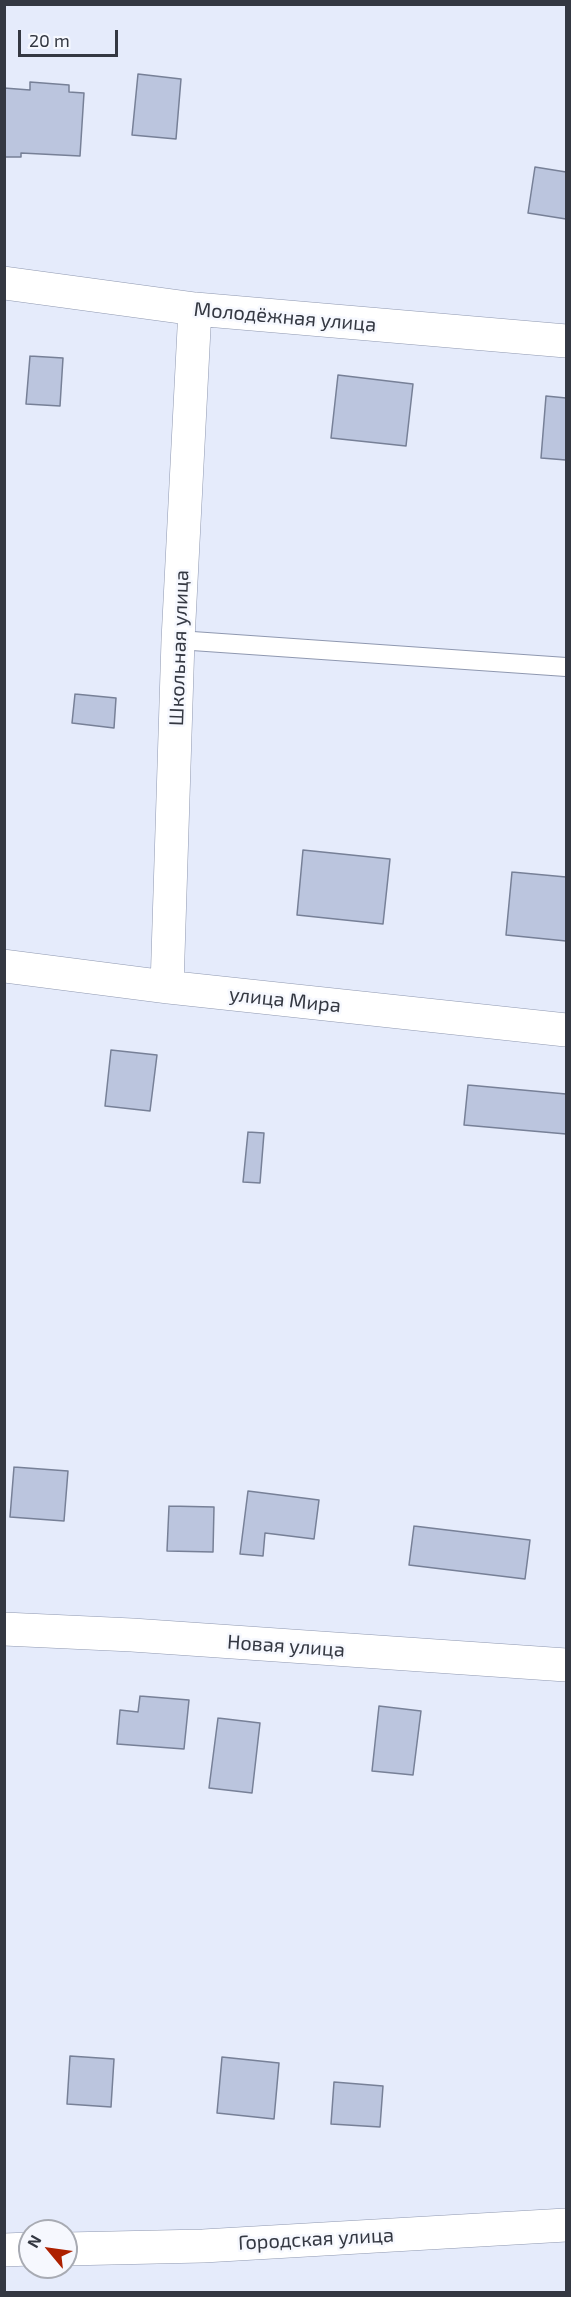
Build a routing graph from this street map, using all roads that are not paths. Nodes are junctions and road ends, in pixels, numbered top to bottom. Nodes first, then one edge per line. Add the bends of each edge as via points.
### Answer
1 (4, 284) edge
2 (195, 309) junction
3 (567, 341) edge
4 (178, 640) junction
5 (567, 667) edge
6 (4, 966) edge
7 (167, 987) junction
8 (567, 1030) edge
9 (4, 1629) edge
10 (567, 1665) edge
11 (567, 2225) edge
12 (78, 2249) edge

1 - 2 street, Молодёжная улица
2 - 3 street, Молодёжная улица
2 - 4 street, Школьная улица
4 - 5 lane
4 - 7 street, Школьная улица
6 - 7 street, улица Мира
7 - 8 street, улица Мира
9 - 10 street, Новая улица
11 - 12 street, Городская улица via 203,2246

